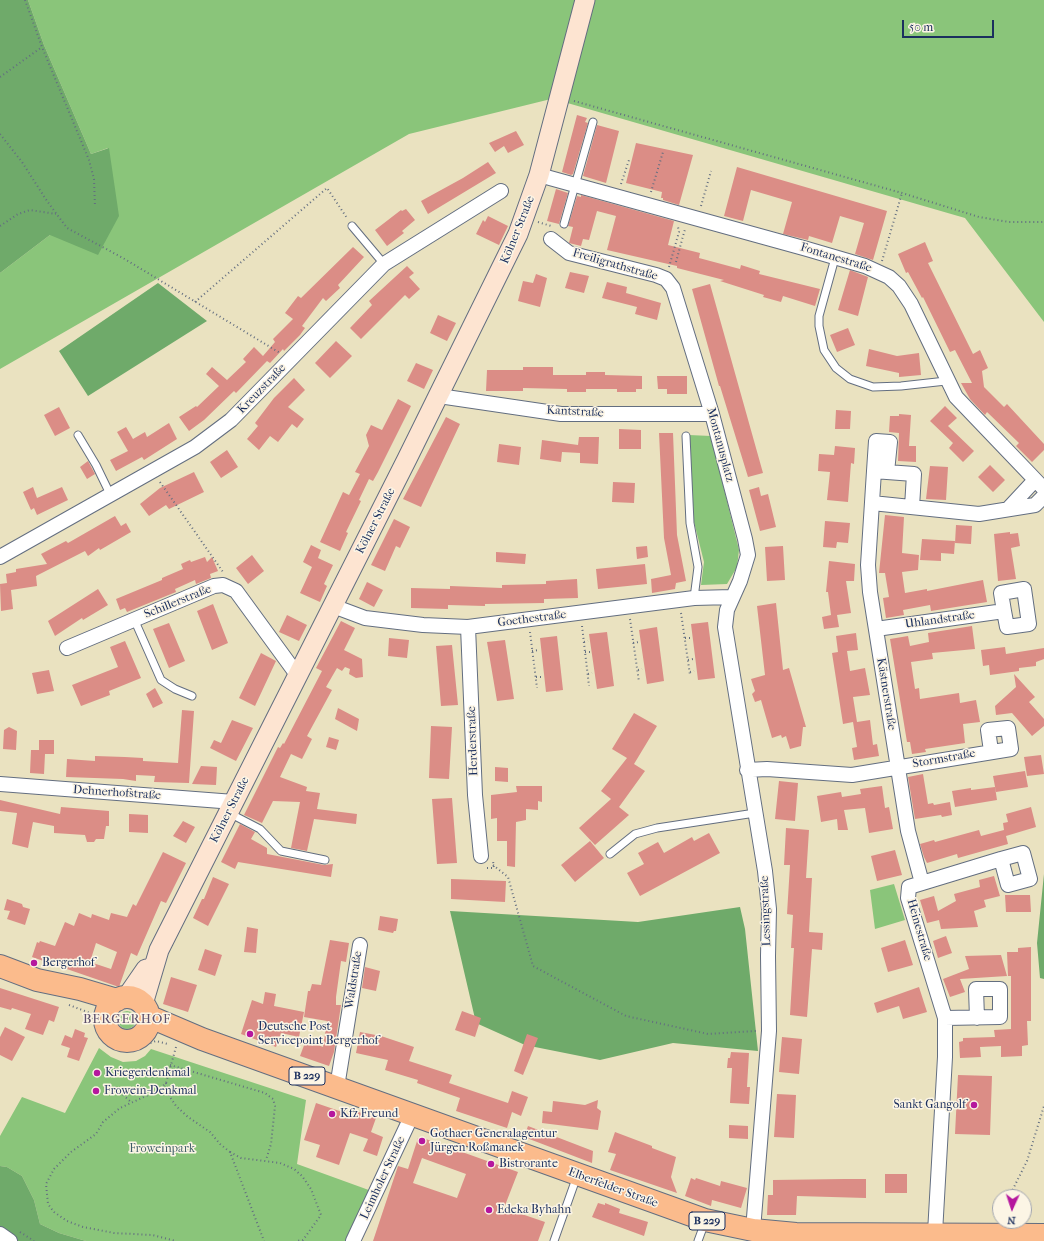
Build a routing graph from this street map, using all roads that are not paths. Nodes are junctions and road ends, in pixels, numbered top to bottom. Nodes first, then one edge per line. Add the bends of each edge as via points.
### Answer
1 (585, 0) edge
2 (593, 122) dead end
3 (538, 176) junction
4 (575, 185) junction
5 (501, 191) dead end
6 (564, 224) dead end
7 (352, 226) road end
8 (554, 233) road end
9 (835, 258) junction
10 (384, 264) junction
11 (675, 294) joint
12 (946, 381) junction
13 (439, 396) junction
14 (712, 414) junction
15 (78, 435) dead end
16 (686, 436) dead end
17 (1039, 484) edge
18 (111, 496) junction
19 (1044, 496) edge
20 (872, 503) junction
21 (912, 507) junction
22 (1008, 509) junction
23 (0, 557) edge
24 (732, 597) junction
25 (694, 598) junction
26 (333, 606) junction
27 (1004, 611) dead end
28 (134, 620) junction
29 (468, 627) junction
30 (876, 629) junction
31 (67, 648) dead end
32 (298, 676) junction
33 (192, 696) dead end
34 (991, 751) dead end
35 (897, 767) junction
36 (747, 770) junction
37 (0, 784) edge
38 (231, 807) junction
39 (755, 813) junction
40 (610, 854) dead end
41 (1001, 859) dead end
42 (325, 860) dead end
43 (485, 861) road end
44 (922, 883) junction
45 (360, 945) dead end
46 (0, 966) edge
47 (37, 980) junction
48 (135, 1010) junction
49 (945, 1018) junction
50 (976, 1018) dead end
51 (105, 1020) junction
52 (337, 1087) junction
53 (412, 1115) junction
54 (577, 1175) junction
55 (705, 1220) junction
56 (753, 1230) junction
57 (935, 1233) junction
58 (0, 1234) edge
59 (1030, 1237) edge
60 (796, 1238) edge
61 (10, 1241) edge
62 (353, 1241) edge
63 (554, 1241) edge
64 (698, 1241) edge

1 - 3 main road, Kölner Straße
2 - 4 lane
3 - 4 street, Fontanestraße
3 - 13 main road, Kölner Straße via 509,256
4 - 6 lane
4 - 9 street, Fontanestraße
5 - 10 street, Kreuzstraße
7 - 10 lane
8 - 11 street, Freiligrathstraße via 569,253 666,279
9 - 12 street, Fontanestraße via 879,272 895,281 911,304
9 - 12 lane via 819,316 819,326 824,350 836,368 850,378 873,387
10 - 18 street, Kreuzstraße via 231,420 195,447
11 - 14 street, Montanusplatz
12 - 17 street, Fontanestraße via 956,397
13 - 14 street, Kantstraße via 561,414
13 - 26 main road, Kölner Straße
14 - 24 street, Montanusplatz via 748,555
15 - 18 lane
16 - 25 lane via 690,523 698,566
17 - 22 street, Fontanestraße
18 - 23 street, Kreuzstraße
19 - 22 street via 1035,505
20 - 21 street
20 - 21 street, Kästnerstraße via 881,472 914,474
20 - 30 street, Kästnerstraße via 868,565
21 - 22 street via 980,514
24 - 25 street, Goethestraße
24 - 36 street, Lessingstraße via 725,618 725,636
25 - 29 street, Goethestraße
26 - 29 street, Goethestraße via 365,618
26 - 32 main road, Kölner Straße
27 - 30 street, Uhlandstraße
28 - 31 street, Schillerstraße
28 - 32 street, Schillerstraße via 214,586 223,585 236,590
28 - 33 lane via 161,680 174,689
29 - 43 street, Herderstraße via 475,795
30 - 35 street, Kästnerstraße
32 - 38 main road, Kölner Straße
34 - 35 street, Stormstraße
35 - 36 street, Stormstraße via 852,775
35 - 44 street, Kästnerstraße via 908,830
36 - 39 street, Lessingstraße
37 - 38 street, Dehnerhofstraße
38 - 42 lane via 260,829 281,851
38 - 48 main road, Kölner Straße via 156,957
39 - 40 lane via 657,828 635,834
39 - 56 street, Lessingstraße via 769,909 770,1031
41 - 44 street, Heinestraße
44 - 49 street, Heinestraße via 910,887 908,898
45 - 52 street, Waldstraße
46 - 47 main road, Elberfelder Straße / B 229
47 - 48 main road, Elberfelder Straße / B 229 via 80,989
47 - 51 main road, Elberfelder Straße / B 229 via 92,1006
48 - 51 main road via 108,1008
48 - 51 main road, B 229 via 133,1040 122,1040 112,1035
48 - 52 main road, Elberfelder Straße / B 229 via 149,1033 202,1039
49 - 50 street
49 - 57 street, Heinestraße
52 - 53 main road, Elberfelder Straße / B 229
53 - 54 main road, Elberfelder Straße / B 229
53 - 62 street, Leimholer Straße
54 - 55 main road, Elberfelder Straße / B 229
54 - 63 lane
55 - 56 main road, Elberfelder Straße / B 229
55 - 64 lane
56 - 60 main road, Elberfelder Straße / B 229
57 - 59 main road, Elberfelder Straße / B 229
57 - 60 main road, Elberfelder Straße / B 229
58 - 61 street

